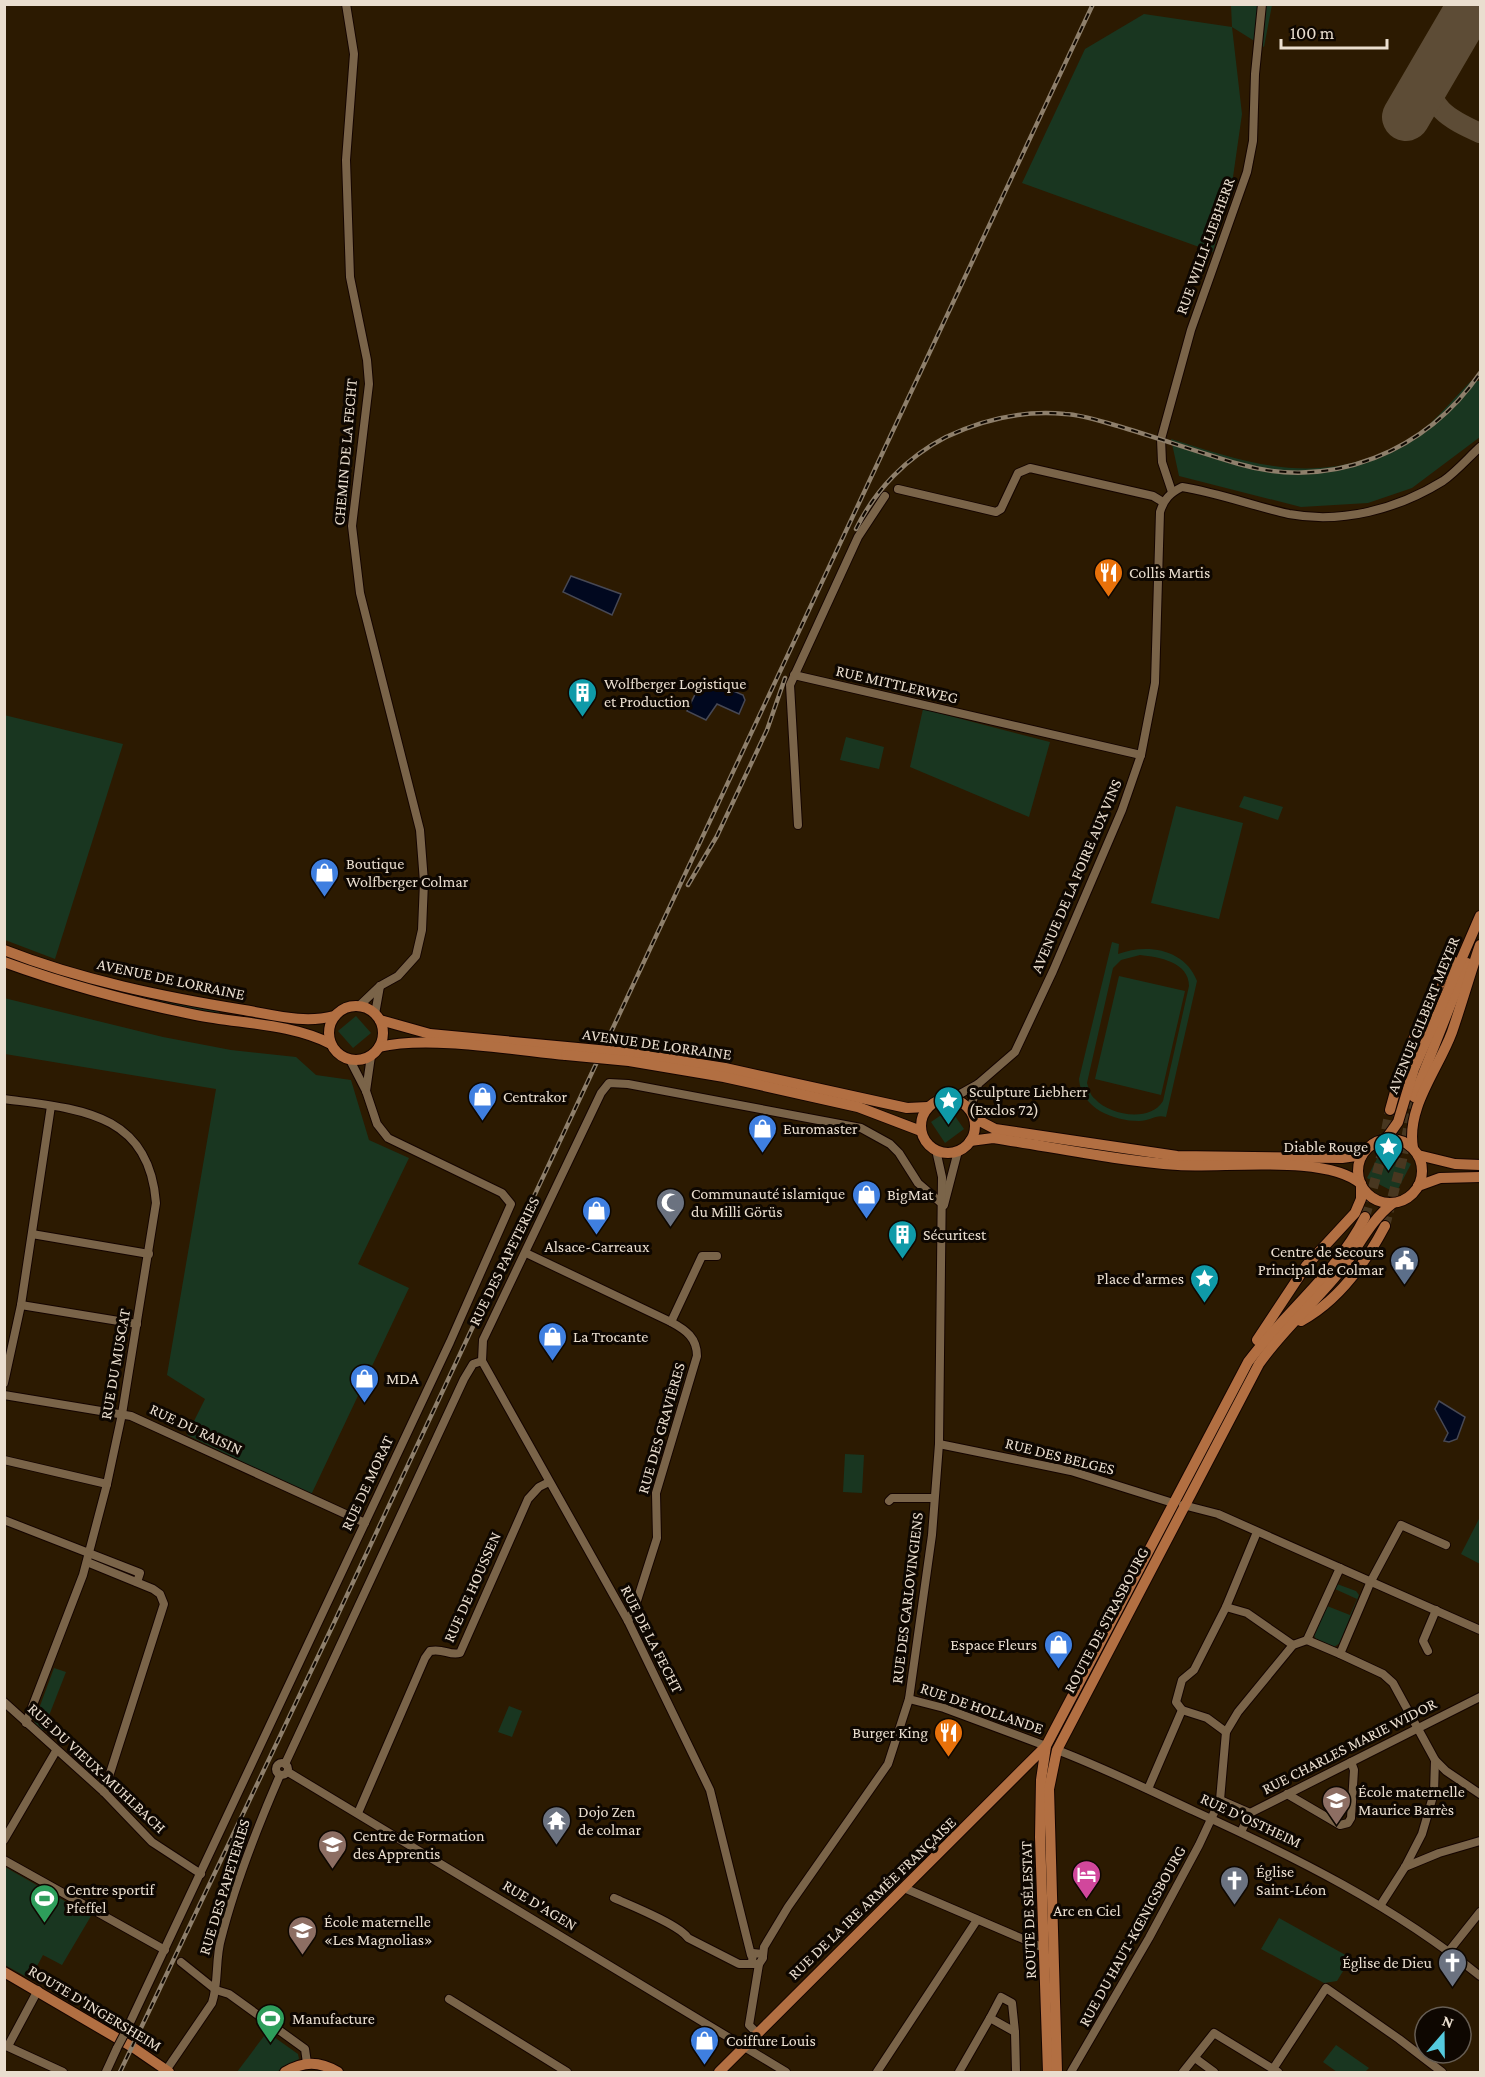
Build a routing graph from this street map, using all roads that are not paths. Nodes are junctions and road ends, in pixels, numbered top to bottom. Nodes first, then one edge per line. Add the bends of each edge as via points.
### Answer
1 (346, 4) edge
2 (1262, 4) edge
3 (1480, 447) edge
4 (898, 489) dead end
5 (1172, 492) junction
6 (885, 496) dead end
7 (1163, 502) junction
8 (794, 675) junction
9 (1141, 754) junction
10 (798, 825) dead end
11 (1480, 915) edge
12 (1476, 933) edge
13 (1480, 945) edge
14 (4, 950) edge
15 (4, 962) edge
16 (380, 986) junction
17 (359, 1006) junction
18 (334, 1016) junction
19 (377, 1017) junction
20 (331, 1044) junction
21 (379, 1047) junction
22 (566, 1051) junction
23 (371, 1056) junction
24 (630, 1057) junction
25 (350, 1060) junction
26 (978, 1084) junction
27 (366, 1091) junction
28 (1413, 1096) tunnel mouth
29 (4, 1099) edge
30 (951, 1099) junction
31 (51, 1106) junction
32 (928, 1107) junction
33 (1390, 1110) tunnel mouth
34 (972, 1114) junction
35 (921, 1131) junction
36 (1386, 1139) junction
37 (970, 1141) junction
38 (1366, 1149) junction
39 (936, 1150) junction
40 (958, 1151) junction
41 (1415, 1152) junction
42 (1480, 1165) edge
43 (942, 1177) junction
44 (1480, 1177) edge
45 (1361, 1184) junction
46 (1418, 1186) junction
47 (926, 1187) junction
48 (1393, 1203) junction
49 (941, 1207) junction
50 (1365, 1217) tunnel mouth
51 (1385, 1226) tunnel mouth
52 (32, 1234) junction
53 (525, 1253) junction
54 (149, 1254) junction
55 (717, 1256) dead end
56 (21, 1305) junction
57 (671, 1322) junction
58 (137, 1324) junction
59 (1290, 1326) junction
60 (482, 1361) junction
61 (1248, 1362) junction
62 (4, 1383) edge
63 (4, 1395) edge
64 (122, 1414) junction
65 (939, 1444) junction
66 (4, 1460) edge
67 (549, 1482) junction
68 (107, 1484) junction
69 (934, 1498) junction
70 (889, 1501) dead end
71 (1178, 1504) junction
72 (4, 1520) edge
73 (364, 1523) junction
74 (1257, 1532) junction
75 (1446, 1545) dead end
76 (90, 1552) junction
77 (87, 1562) junction
78 (1340, 1568) junction
79 (1371, 1581) junction
80 (137, 1582) junction
81 (1226, 1607) junction
82 (1436, 1610) junction
83 (628, 1621) junction
84 (1480, 1630) edge
85 (1307, 1640) junction
86 (1293, 1645) junction
87 (1428, 1651) dead end
88 (1340, 1654) junction
89 (1480, 1698) edge
90 (909, 1699) junction
91 (4, 1702) edge
92 (1182, 1710) junction
93 (26, 1723) junction
94 (1418, 1727) junction
95 (1226, 1732) junction
96 (1046, 1746) junction
97 (1057, 1750) junction
98 (56, 1751) junction
99 (1435, 1760) junction
100 (1351, 1762) junction
101 (284, 1770) junction
102 (1025, 1770) junction
103 (1041, 1780) junction
104 (1148, 1790) junction
105 (104, 1792) junction
106 (1287, 1794) junction
107 (1480, 1794) edge
108 (1220, 1800) junction
109 (358, 1813) junction
110 (1250, 1813) junction
111 (1211, 1819) junction
112 (1241, 1832) junction
113 (4, 1840) edge
114 (1480, 1841) edge
115 (4, 1860) edge
116 (1405, 1868) junction
117 (201, 1874) junction
118 (904, 1888) junction
119 (614, 1898) dead end
120 (1380, 1906) junction
121 (1480, 1912) edge
122 (977, 1920) junction
123 (1044, 1948) junction
124 (165, 1950) junction
125 (1449, 1952) junction
126 (756, 1957) junction
127 (181, 1962) dead end
128 (4, 1972) edge
129 (1480, 1977) edge
130 (38, 1990) junction
131 (216, 1990) junction
132 (448, 1999) dead end
133 (990, 2018) junction
134 (1015, 2032) junction
135 (757, 2033) junction
136 (6, 2045) edge
137 (745, 2047) junction
138 (1195, 2058) junction
139 (307, 2063) junction
140 (1073, 2069) edge
141 (168, 2071) edge
142 (1054, 2071) edge
143 (1275, 2071) edge
144 (63, 2073) edge
145 (106, 2073) edge
146 (285, 2073) edge
147 (338, 2073) edge
148 (567, 2073) edge
149 (719, 2073) edge
150 (786, 2073) edge
151 (878, 2073) edge
152 (959, 2073) edge
153 (1016, 2073) edge
154 (1183, 2073) edge
155 (1214, 2073) edge
156 (1442, 2073) edge

1 - 16 street, CHEMIN DE LA FECHT via 354,54 346,159 350,277 369,384 352,526 354,558 420,830 424,882 422,930 416,956 398,976
2 - 5 street, RUE WILLI-LIEBHERR via 1253,141 1247,172 1191,330 1161,439 1161,462
3 - 5 street via 1444,480 1404,502 1351,515 1291,514 1182,487
4 - 7 street via 996,512 1018,472 1030,468 1153,496
5 - 7 street
6 - 8 street via 858,537
7 - 9 street, AVENUE DE LA FOIRE AUX VINS via 1155,683
8 - 9 street, RUE MITTLERWEG
8 - 10 street via 790,696
9 - 26 street, AVENUE DE LA FOIRE AUX VINS via 1122,810 1022,1038 1007,1061
11 - 12 main road, AVENUE GILBERT MEYER
12 - 28 main road, AVENUE GILBERT MEYER
12 - 33 main road, AVENUE GILBERT MEYER via 1452,963 1422,1020
12 - 36 main road, AVENUE GILBERT MEYER via 1414,1069 1398,1122
13 - 41 main road, AVENUE GILBERT MEYER via 1451,1034 1415,1110 1411,1127
14 - 18 main road, AVENUE DE LORRAINE via 102,982 197,1003 294,1019
15 - 20 main road, AVENUE DE LORRAINE via 99,993 194,1015 293,1031
16 - 17 street, CHEMIN DE LA FECHT
16 - 19 street
17 - 18 main road
17 - 19 main road
18 - 20 main road via 328,1030
19 - 21 main road via 383,1038
19 - 22 main road, AVENUE DE LORRAINE via 430,1034
20 - 25 main road via 335,1052
21 - 22 main road, AVENUE DE LORRAINE via 400,1043
21 - 23 main road
22 - 24 main road, AVENUE DE LORRAINE, bridge
23 - 25 main road
23 - 27 street, RUE DE MORAT
24 - 32 main road, AVENUE DE LORRAINE via 725,1068 882,1104
24 - 35 main road, AVENUE DE LORRAINE via 858,1107
25 - 27 street, RUE DE MORAT
26 - 30 street, AVENUE DE LA FOIRE AUX VINS
26 - 34 street
27 - 73 street, RUE DE MORAT via 377,1124 388,1138 502,1193 511,1204
29 - 31 street, RUE DU MUSCAT
30 - 32 main road
30 - 34 main road
31 - 52 street
31 - 54 street, RUE DU MUSCAT via 106,1119 143,1155 155,1185
32 - 35 main road
34 - 37 main road via 974,1134
34 - 38 main road via 995,1130 1177,1156 1342,1158 1356,1156
35 - 39 main road
36 - 38 main road
36 - 41 main road via 1402,1141
37 - 40 main road
37 - 45 main road via 993,1138 1177,1165 1316,1167 1341,1172
38 - 45 main road via 1358,1167
39 - 40 main road
39 - 43 street, RUE DES CARLOVINGIENS
40 - 49 street, RUE DES CARLOVINGIENS
41 - 42 main road via 1455,1164
41 - 46 main road via 1422,1173
43 - 47 street
43 - 49 street, RUE DES CARLOVINGIENS
44 - 46 main road via 1440,1178
45 - 48 main road via 1375,1199
45 - 61 main road, ROUTE DE STRASBOURG via 1355,1213 1293,1284 1255,1343
46 - 48 main road
47 - 49 street, RUE DES PAPETERIES
47 - 53 street, RUE DES PAPETERIES via 918,1183 895,1148 861,1128 609,1083
48 - 59 main road, ROUTE DE STRASBOURG via 1379,1216 1336,1277
49 - 65 street, RUE DES CARLOVINGIENS
50 - 61 main road, ROUTE DE STRASBOURG via 1342,1255
51 - 59 main road, ROUTE DE STRASBOURG via 1373,1248 1336,1293 1308,1317
52 - 54 street
52 - 56 street
53 - 57 street, RUE DES GRAVIÈRES
53 - 60 street, RUE DES PAPETERIES via 487,1329
54 - 58 street, RUE DU MUSCAT
55 - 57 street via 702,1256
56 - 58 street
56 - 62 street
57 - 83 street, RUE DES GRAVIÈRES via 692,1337 697,1356 656,1493 658,1531 654,1548
58 - 64 street, RUE DU MUSCAT
59 - 71 main road, ROUTE DE STRASBOURG via 1258,1364
60 - 67 street, RUE DE LA FECHT
60 - 101 street, RUE DES PAPETERIES via 473,1364 464,1379
61 - 71 main road, ROUTE DE STRASBOURG
63 - 64 street, RUE DU RAISIN
64 - 68 street, RUE DU MUSCAT
64 - 73 street, RUE DU RAISIN
65 - 69 street, RUE DES CARLOVINGIENS
65 - 71 street, RUE DES BELGES via 1071,1471
66 - 68 street
67 - 83 street, RUE DE LA FECHT
67 - 109 street, RUE DE HOUSSEN via 528,1499 460,1653 441,1648 430,1651 425,1658
68 - 76 street, RUE DU MUSCAT
69 - 70 street
69 - 90 street, RUE DES CARLOVINGIENS
71 - 74 street, RUE DES BELGES via 1218,1514
71 - 96 main road, ROUTE DE STRASBOURG
71 - 97 main road, ROUTE DE STRASBOURG
72 - 76 street
73 - 117 street, RUE DE MORAT
74 - 78 street, RUE DES BELGES
74 - 81 street
75 - 79 street via 1401,1525
76 - 77 street, RUE DU MUSCAT
76 - 80 street via 140,1573
77 - 80 street
77 - 93 street, RUE DU MUSCAT
78 - 79 street, RUE DES BELGES
78 - 85 street
79 - 82 street, RUE DES BELGES
79 - 88 street
80 - 105 street via 153,1589 164,1604
81 - 86 street via 1267,1624
81 - 92 street via 1194,1670 1182,1680 1176,1702
82 - 84 street, RUE DES BELGES
82 - 87 street via 1423,1641
83 - 126 street, RUE DE LA FECHT via 710,1790
85 - 86 street
85 - 88 street
86 - 95 street
88 - 94 street via 1383,1674 1393,1683
89 - 94 street, RUE CHARLES MARIE WIDOR
90 - 96 street, RUE DE HOLLANDE
90 - 126 street, RUE DES CARLOVINGIENS via 888,1764
91 - 93 street, RUE DU VIEUX-MUHLBACH
92 - 95 street via 1207,1718
92 - 104 street
93 - 98 street, RUE DU VIEUX-MUHLBACH
94 - 99 street
94 - 100 street, RUE CHARLES MARIE WIDOR
95 - 108 street
96 - 97 main road
96 - 102 main road, RUE DE LA 1RE ARMÉE FRANÇAISE
96 - 103 main road, ROUTE DE SÉLESTAT
97 - 104 street, RUE D'OSTHEIM
97 - 142 main road, ROUTE DE SÉLESTAT via 1049,1789
98 - 105 street, RUE DU VIEUX-MUHLBACH
98 - 113 street
99 - 107 street
99 - 116 street via 1428,1820
100 - 106 street, RUE CHARLES MARIE WIDOR
100 - 106 street via 1348,1823 1340,1824
101 - 109 street, RUE D'AGEN
101 - 131 street, RUE DES PAPETERIES via 252,1843 220,1941
102 - 103 main road
102 - 118 main road, RUE DE LA 1RE ARMÉE FRANÇAISE
103 - 123 main road, ROUTE DE SÉLESTAT
104 - 111 street, RUE D'OSTHEIM
105 - 117 street, RUE DU VIEUX-MUHLBACH via 152,1842
106 - 110 street, RUE CHARLES MARIE WIDOR
108 - 110 street, RUE D'OSTHEIM
108 - 111 street, RUE DU HAUT-KŒNIGSBOURG
109 - 137 street, RUE D'AGEN
110 - 112 street, RUE CHARLES MARIE WIDOR
111 - 112 street, RUE D'OSTHEIM
111 - 140 street, RUE DU HAUT-KŒNIGSBOURG via 1150,1936
112 - 120 street, RUE D'OSTHEIM via 1301,1860
114 - 116 street
115 - 124 street
116 - 120 street
117 - 124 street, RUE DE MORAT
118 - 122 street
118 - 135 main road, RUE DE LA 1RE ARMÉE FRANÇAISE
119 - 126 street via 739,1964
120 - 125 street, RUE D'OSTHEIM
121 - 125 street
122 - 123 street
122 - 151 street
123 - 142 main road, ROUTE DE SÉLESTAT
124 - 145 street, RUE DE MORAT, bridge
125 - 129 street, RUE D'OSTHEIM
126 - 135 street, RUE DE LA FECHT via 749,2025
127 - 131 street
128 - 130 main road, ROUTE D'INGERSHEIM
130 - 136 street
130 - 141 main road, ROUTE D'INGERSHEIM
131 - 139 street via 229,1994 305,2049
131 - 141 street, RUE DES PAPETERIES via 208,2011
132 - 148 street
133 - 134 street
133 - 134 street via 1001,1997 1012,2003
133 - 152 street
134 - 153 street
135 - 137 main road, RUE DE LA 1RE ARMÉE FRANÇAISE
136 - 144 street
137 - 149 main road, RUE DE LA 1RE ARMÉE FRANÇAISE
137 - 150 street, RUE D'AGEN
138 - 143 street via 1214,2033
138 - 154 street
138 - 155 street
139 - 146 main road
139 - 147 main road via 323,2064
140 - 142 street, RUE DU HAUT-KŒNIGSBOURG
143 - 156 street via 1326,1988

